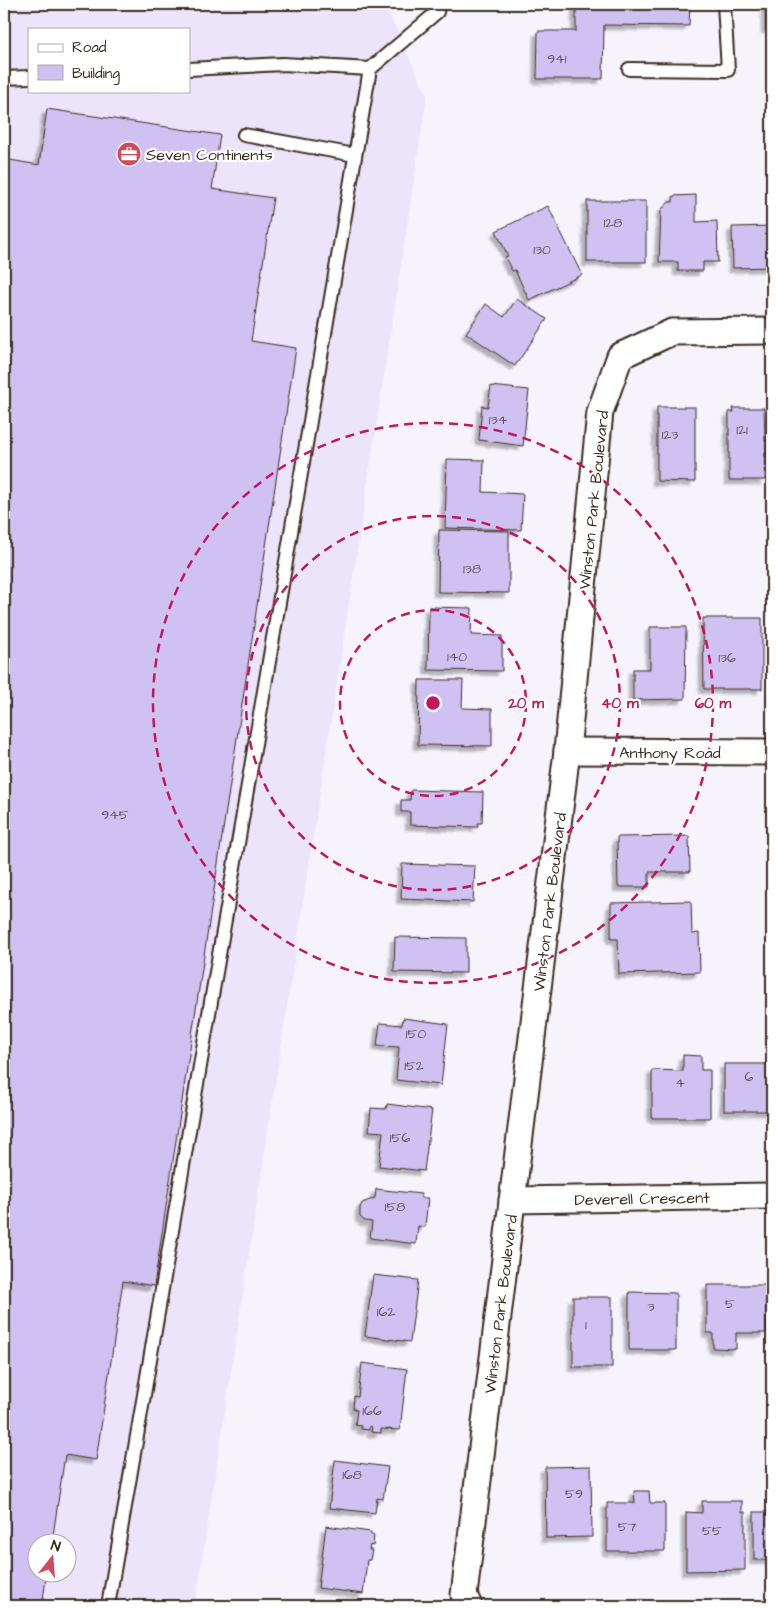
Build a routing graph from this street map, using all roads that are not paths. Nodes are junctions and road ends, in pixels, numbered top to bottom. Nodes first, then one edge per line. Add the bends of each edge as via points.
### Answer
1 (438, 4) edge
2 (724, 4) edge
3 (370, 68) junction
4 (190, 69) edge
5 (629, 69) dead end
6 (28, 77) edge
7 (4, 78) edge
8 (244, 135) dead end
9 (355, 155) junction
10 (772, 331) edge
11 (568, 752) junction
12 (772, 752) edge
13 (772, 1196) edge
14 (512, 1200) junction
15 (108, 1606) edge
16 (469, 1606) edge

1 - 3 lane via 437,12
2 - 5 lane via 728,70
3 - 4 lane via 283,64
3 - 9 lane
6 - 7 lane
8 - 9 lane
9 - 15 lane
10 - 11 street, Winston Park Boulevard via 672,332 620,356 600,412
11 - 12 street, Anthony Road
11 - 14 street, Winston Park Boulevard
13 - 14 street, Deverell Crescent
14 - 16 street, Winston Park Boulevard via 464,1595

